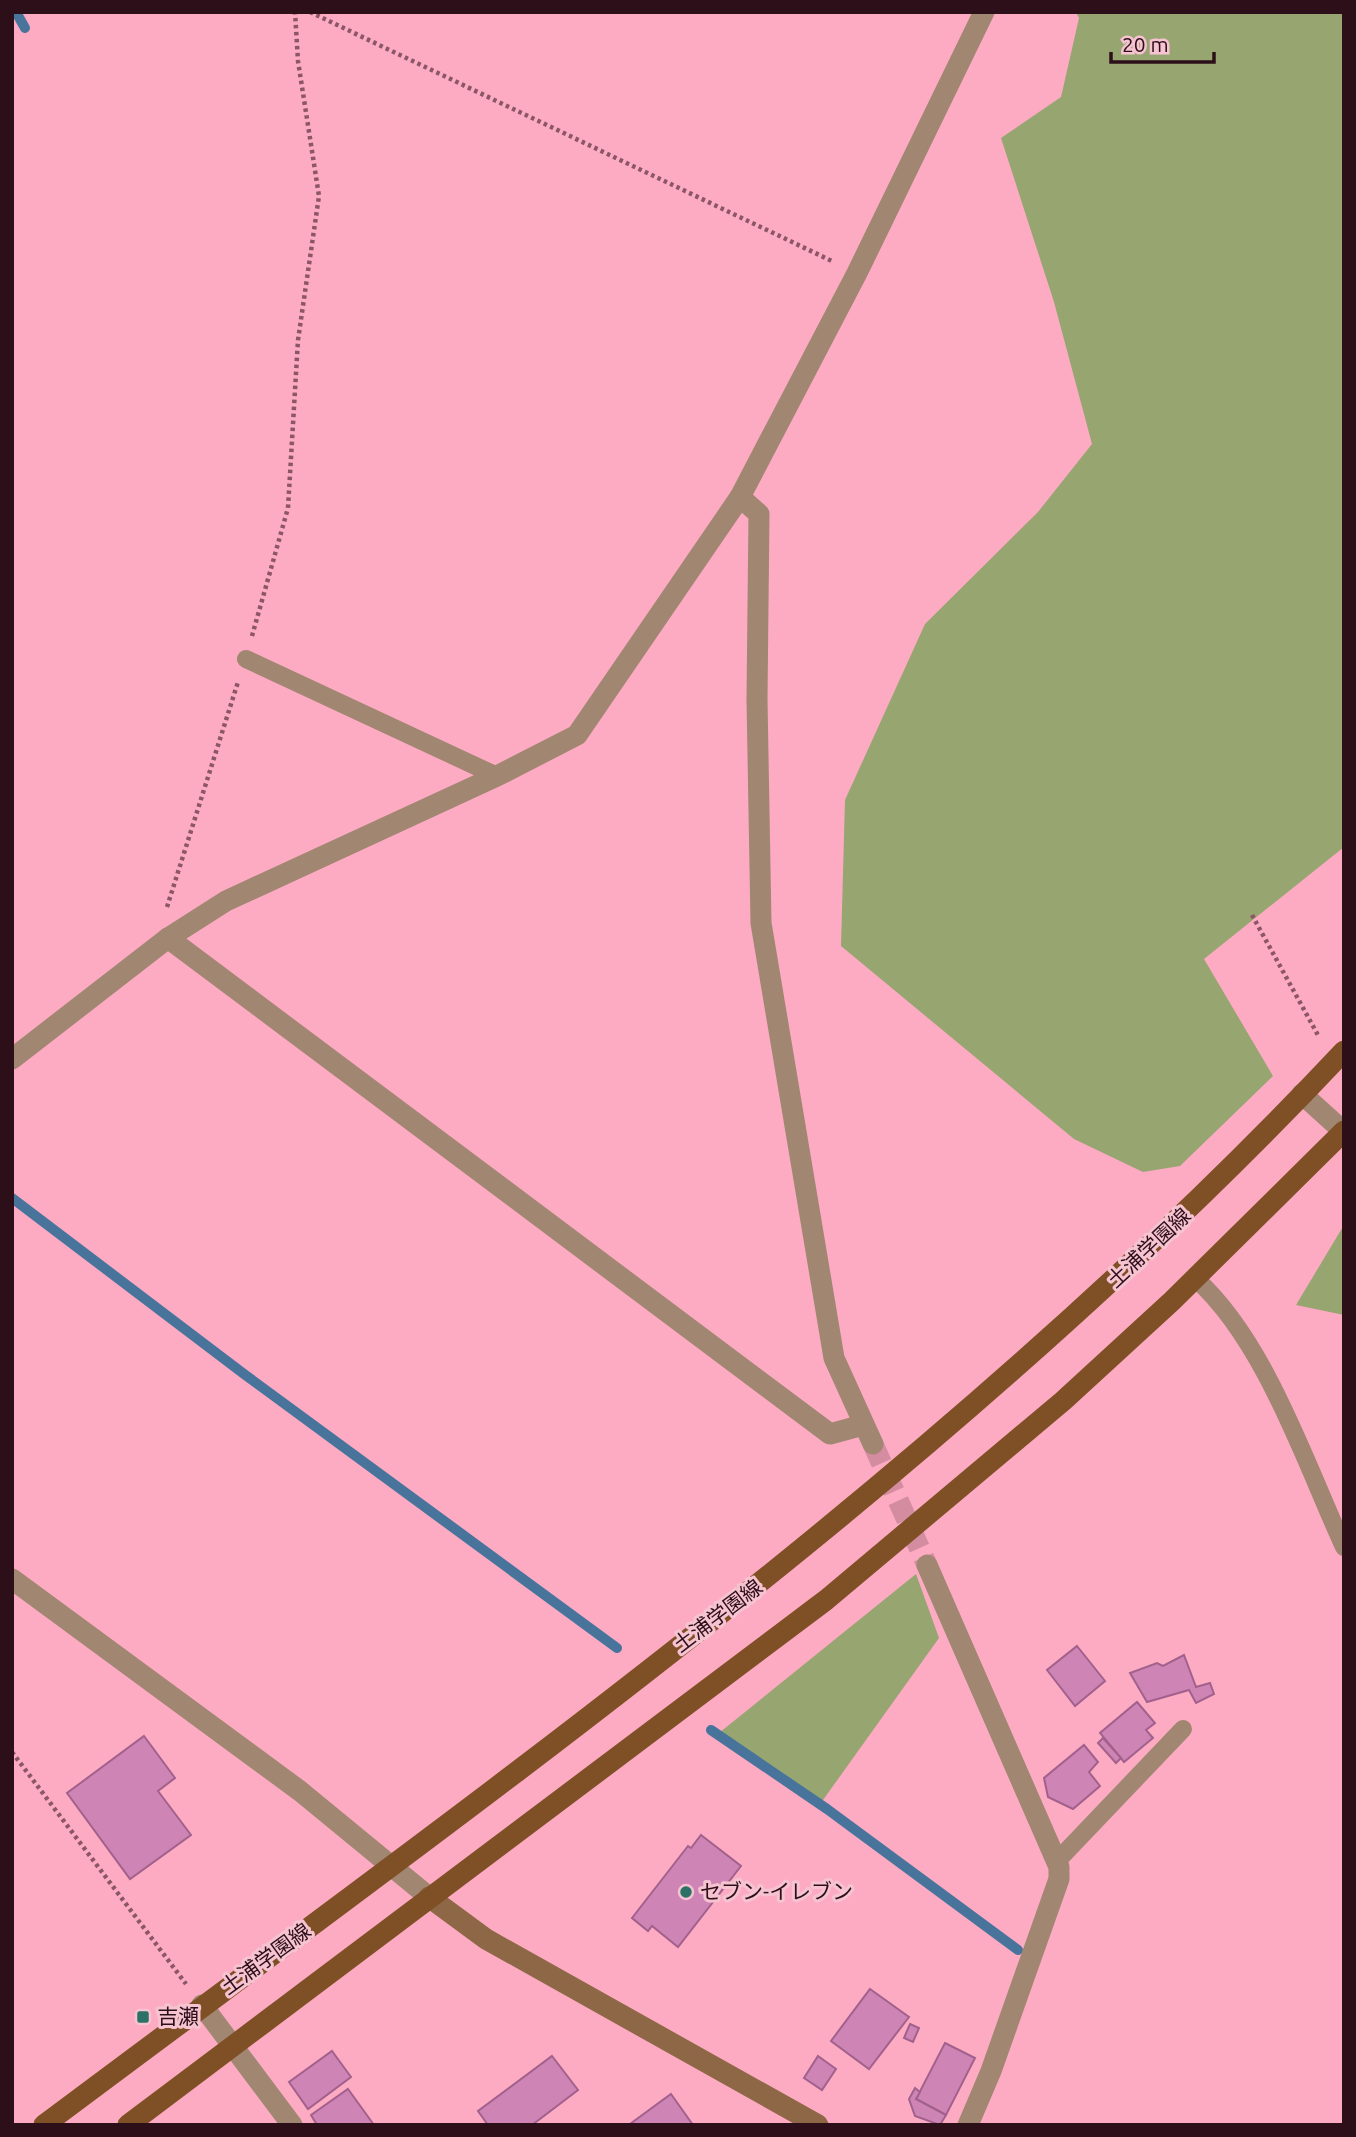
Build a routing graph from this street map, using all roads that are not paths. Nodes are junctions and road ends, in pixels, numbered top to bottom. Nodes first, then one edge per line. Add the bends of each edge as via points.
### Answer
1 (985, 12) edge
2 (740, 498) junction
3 (246, 659) road end
4 (497, 776) junction
5 (168, 938) junction
6 (1339, 1056) edge
7 (12, 1059) edge
8 (1302, 1094) junction
9 (1344, 1132) edge
10 (1196, 1279) junction
11 (1344, 1547) edge
12 (927, 1565) tunnel mouth
13 (12, 1579) edge
14 (1183, 1729) dead end
15 (1058, 1860) junction
16 (392, 1865) junction
17 (429, 1897) junction
18 (202, 2005) junction
19 (233, 2047) junction
20 (44, 2125) edge
21 (128, 2125) edge
22 (292, 2125) edge
23 (818, 2125) edge
24 (968, 2125) edge

1 - 2 street
2 - 4 street via 577,735
2 - 5 street via 759,514 761,923 834,1358 868,1435 830,1434
3 - 4 lane
4 - 5 street via 226,901
5 - 7 street
6 - 8 main road, 土浦学園線
8 - 9 street
8 - 16 main road, 土浦学園線 via 1153,1246 784,1565
9 - 10 main road
10 - 11 lane via 1214,1295 1257,1355
10 - 17 main road via 1063,1401 826,1600
12 - 15 street
13 - 16 street
14 - 15 lane
15 - 24 street via 1059,1879
16 - 17 street
16 - 18 main road, 土浦学園線
17 - 19 main road
17 - 23 street via 486,1939
18 - 19 street
18 - 20 main road, 土浦学園線
19 - 21 main road
19 - 22 street

